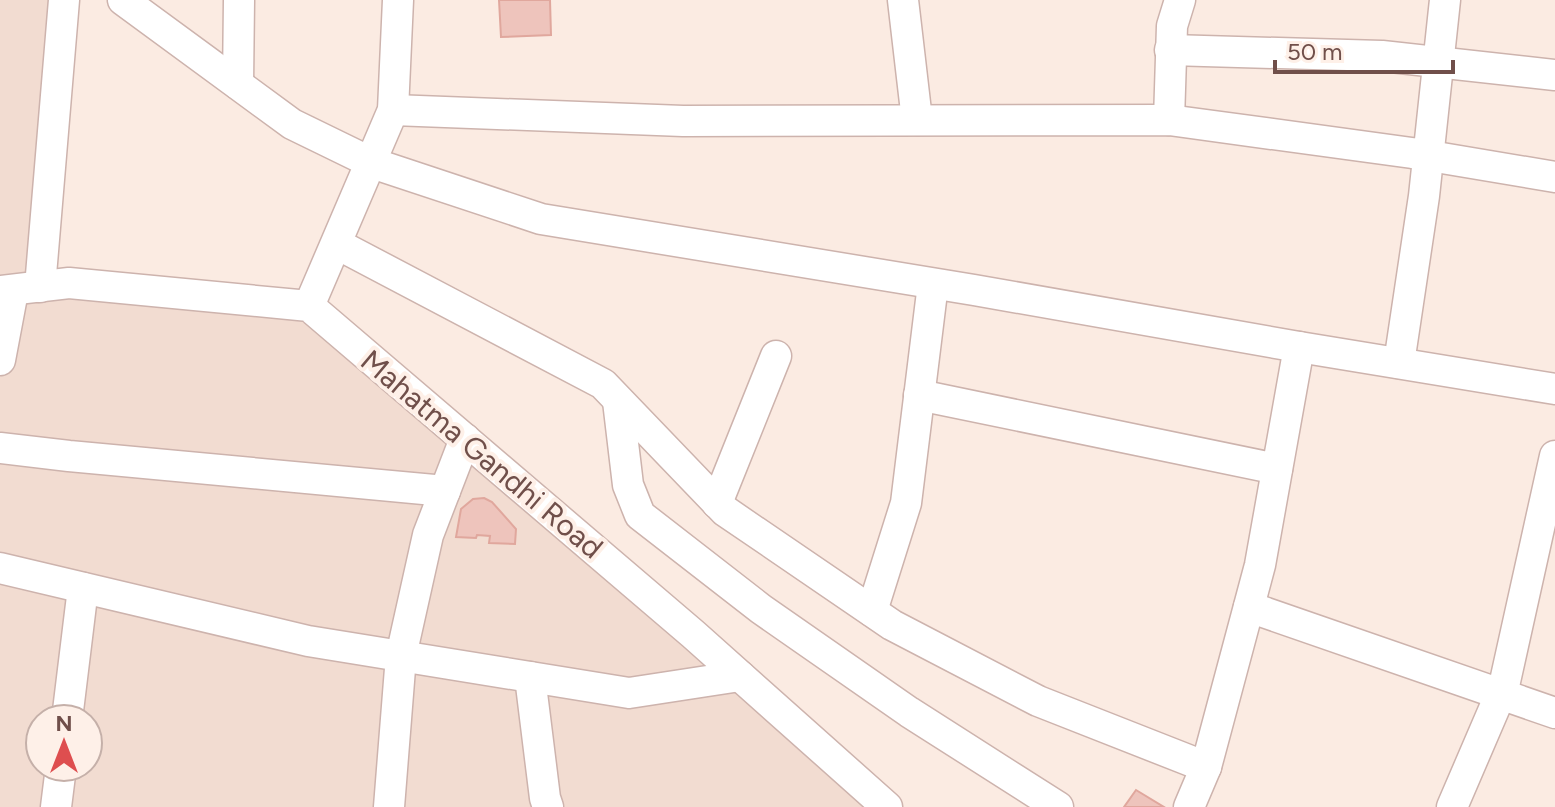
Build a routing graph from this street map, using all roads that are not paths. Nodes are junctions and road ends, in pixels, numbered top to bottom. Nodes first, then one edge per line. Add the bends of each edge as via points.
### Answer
1 (64, 0) edge
2 (123, 0) edge
3 (239, 0) edge
4 (398, 0) edge
5 (903, 0) edge
6 (1180, 0) edge
7 (1445, 0) edge
8 (1170, 50) junction
9 (1439, 62) junction
10 (1555, 75) edge
11 (238, 84) junction
12 (393, 110) junction
13 (917, 120) junction
14 (1169, 120) junction
15 (1428, 156) junction
16 (372, 163) junction
17 (1555, 177) edge
18 (337, 244) junction
19 (933, 284) junction
20 (18, 289) edge
21 (309, 306) junction
22 (1299, 347) junction
23 (776, 356) dead end
24 (0, 360) edge
25 (1399, 363) junction
26 (1555, 389) edge
27 (919, 395) junction
28 (618, 401) junction
29 (465, 439) junction
30 (0, 448) edge
31 (1555, 456) edge
32 (1277, 469) junction
33 (445, 491) junction
34 (717, 503) junction
35 (0, 568) edge
36 (83, 588) junction
37 (1249, 607) junction
38 (872, 611) junction
39 (401, 656) junction
40 (740, 676) junction
41 (530, 677) junction
42 (1500, 694) junction
43 (69, 703) edge
44 (1555, 713) edge
45 (1206, 767) junction
46 (59, 783) edge
47 (56, 807) edge
48 (389, 807) edge
49 (548, 807) edge
50 (887, 807) edge
51 (1058, 807) edge
52 (1189, 807) edge
53 (1452, 807) edge

1 - 20 street
2 - 11 street
3 - 11 street
4 - 12 street
5 - 13 street
6 - 8 street
7 - 9 street
8 - 9 street
8 - 14 street
9 - 10 street
9 - 15 street
11 - 16 street via 292,124
12 - 13 street via 683,121
12 - 16 street
13 - 14 street
14 - 15 street
15 - 17 street
15 - 25 street
16 - 18 street
16 - 19 street via 541,219
18 - 21 street
18 - 28 street via 603,384
19 - 22 street
19 - 27 street
20 - 21 street via 69,283
20 - 24 street
21 - 29 street, Mahatma Gandhi Road
22 - 25 street
22 - 32 street
23 - 34 street
25 - 26 street
27 - 32 street
27 - 38 street via 906,503
28 - 34 street
28 - 51 street via 628,485 640,515 798,635
29 - 33 street
29 - 40 street, Mahatma Gandhi Road
30 - 33 street
31 - 42 street
32 - 37 street
33 - 39 street via 428,535
34 - 38 street
35 - 36 street
36 - 39 street via 308,641
36 - 43 street
37 - 42 street
37 - 45 street
38 - 45 street via 1038,701
39 - 41 street
39 - 48 street
40 - 41 street via 629,693
40 - 50 street, Mahatma Gandhi Road
41 - 49 street
42 - 44 street
42 - 53 street
45 - 52 street
46 - 47 street

